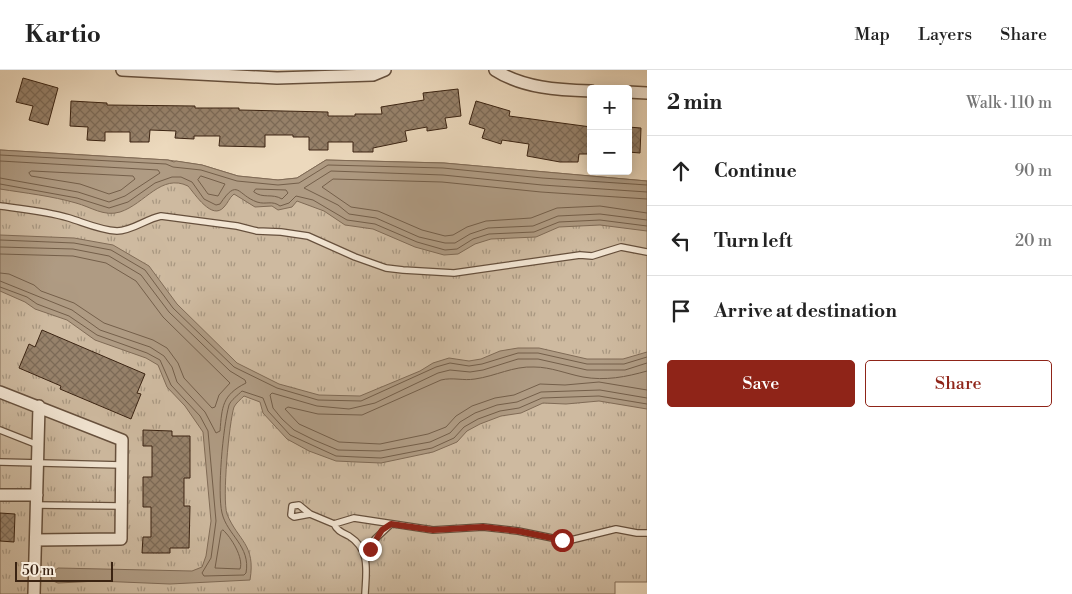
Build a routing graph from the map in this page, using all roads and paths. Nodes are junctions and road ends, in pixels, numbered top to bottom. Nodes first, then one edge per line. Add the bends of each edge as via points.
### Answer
1 (122, 70) edge
2 (384, 70) edge
3 (495, 70) edge
4 (277, 74) edge
5 (587, 91) edge
6 (632, 92) edge
7 (647, 93) edge
8 (0, 206) edge
9 (647, 252) edge
10 (0, 392) edge
11 (39, 406) junction
12 (0, 430) edge
13 (38, 446) junction
14 (0, 462) edge
15 (37, 462) junction
16 (122, 465) junction
17 (0, 494) edge
18 (36, 500) junction
19 (121, 506) junction
20 (310, 514) dead end
21 (334, 524) junction
22 (391, 524) junction
23 (647, 532) edge
24 (36, 540) junction
25 (366, 558) junction
26 (34, 594) edge
27 (365, 594) edge

1 - 4 street
2 - 4 street via 373,75
3 - 5 street via 551,90
6 - 7 street
8 - 9 lane via 43,212 116,231 161,216 237,226 257,232 291,233 308,236 355,258 403,270 454,273 592,256 621,247
10 - 11 street
11 - 13 street
11 - 16 street via 122,440
12 - 13 lane
13 - 15 street
14 - 15 lane
15 - 16 lane
15 - 18 street
16 - 19 street
17 - 18 street
18 - 19 lane
18 - 24 street
19 - 24 street via 121,539
20 - 21 lane
21 - 22 lane via 354,518
21 - 25 lane via 359,544
22 - 23 lane via 433,530 483,527 567,540 616,529
22 - 25 lane via 375,539
24 - 26 street
25 - 27 lane

